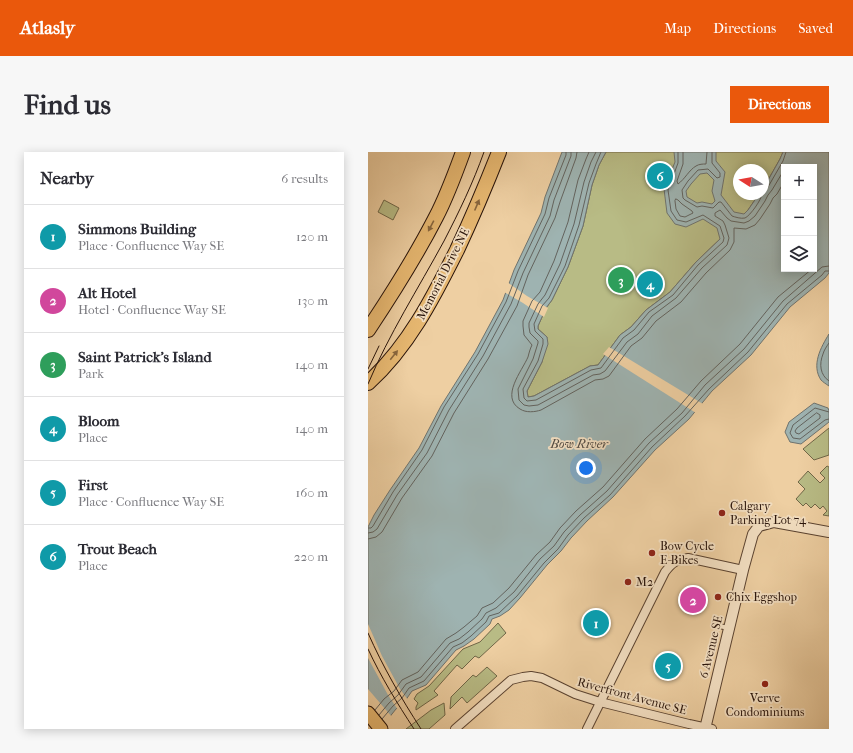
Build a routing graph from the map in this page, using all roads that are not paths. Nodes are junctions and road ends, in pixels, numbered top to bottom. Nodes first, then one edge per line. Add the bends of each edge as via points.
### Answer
1 (463, 152) edge
2 (499, 152) edge
3 (385, 305) junction
4 (368, 323) edge
5 (368, 330) edge
6 (368, 384) edge
7 (829, 532) edge
8 (743, 570) junction
9 (714, 625) dead end
10 (729, 628) junction
11 (600, 702) junction
12 (368, 714) edge
13 (707, 728) edge
14 (381, 729) edge
15 (455, 729) edge
16 (587, 729) edge

1 -> 3 highway via 437,216
6 -> 2 highway, Memorial Drive NE via 404,342 425,312 474,214
3 - 4 highway
3 - 5 highway
7 - 8 street, 6 Avenue SE via 774,522 759,526 753,534
8 - 10 street, 6 Avenue SE
8 - 11 street via 688,558 671,564
9 - 10 lane
10 - 13 street, 6 Avenue SE
11 - 13 street, Riverfront Avenue SE
11 - 15 street, Riverfront Avenue SE via 575,694 542,678 523,677 511,680
11 - 16 street
12 - 14 main road

